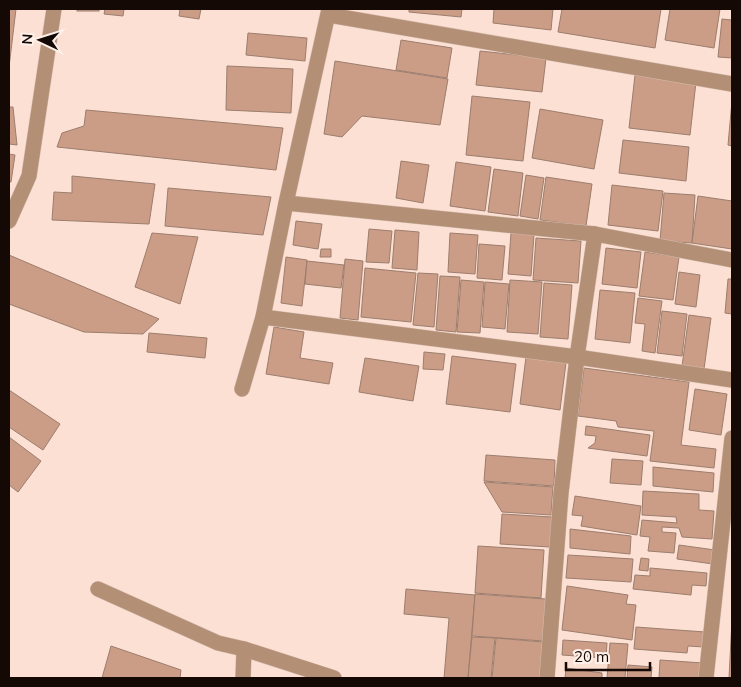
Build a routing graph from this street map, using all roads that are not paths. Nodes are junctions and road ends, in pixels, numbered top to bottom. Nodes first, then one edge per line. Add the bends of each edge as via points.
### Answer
1 (54, 9) edge
2 (329, 12) edge
3 (732, 84) edge
4 (286, 203) junction
5 (9, 221) edge
6 (595, 234) junction
7 (732, 260) edge
8 (263, 317) junction
9 (577, 357) junction
10 (732, 380) edge
11 (242, 389) dead end
12 (732, 438) edge
13 (98, 589) dead end
14 (244, 649) junction
15 (244, 678) edge
16 (334, 678) edge
17 (547, 678) edge
18 (706, 678) edge

1 - 5 street via 29,176
2 - 3 street
2 - 4 street
4 - 6 street
4 - 8 street
6 - 7 street
6 - 9 street
8 - 9 street
8 - 11 street
9 - 10 street
9 - 17 street via 561,493
12 - 18 street
13 - 14 street via 218,643
14 - 15 street
14 - 16 street

